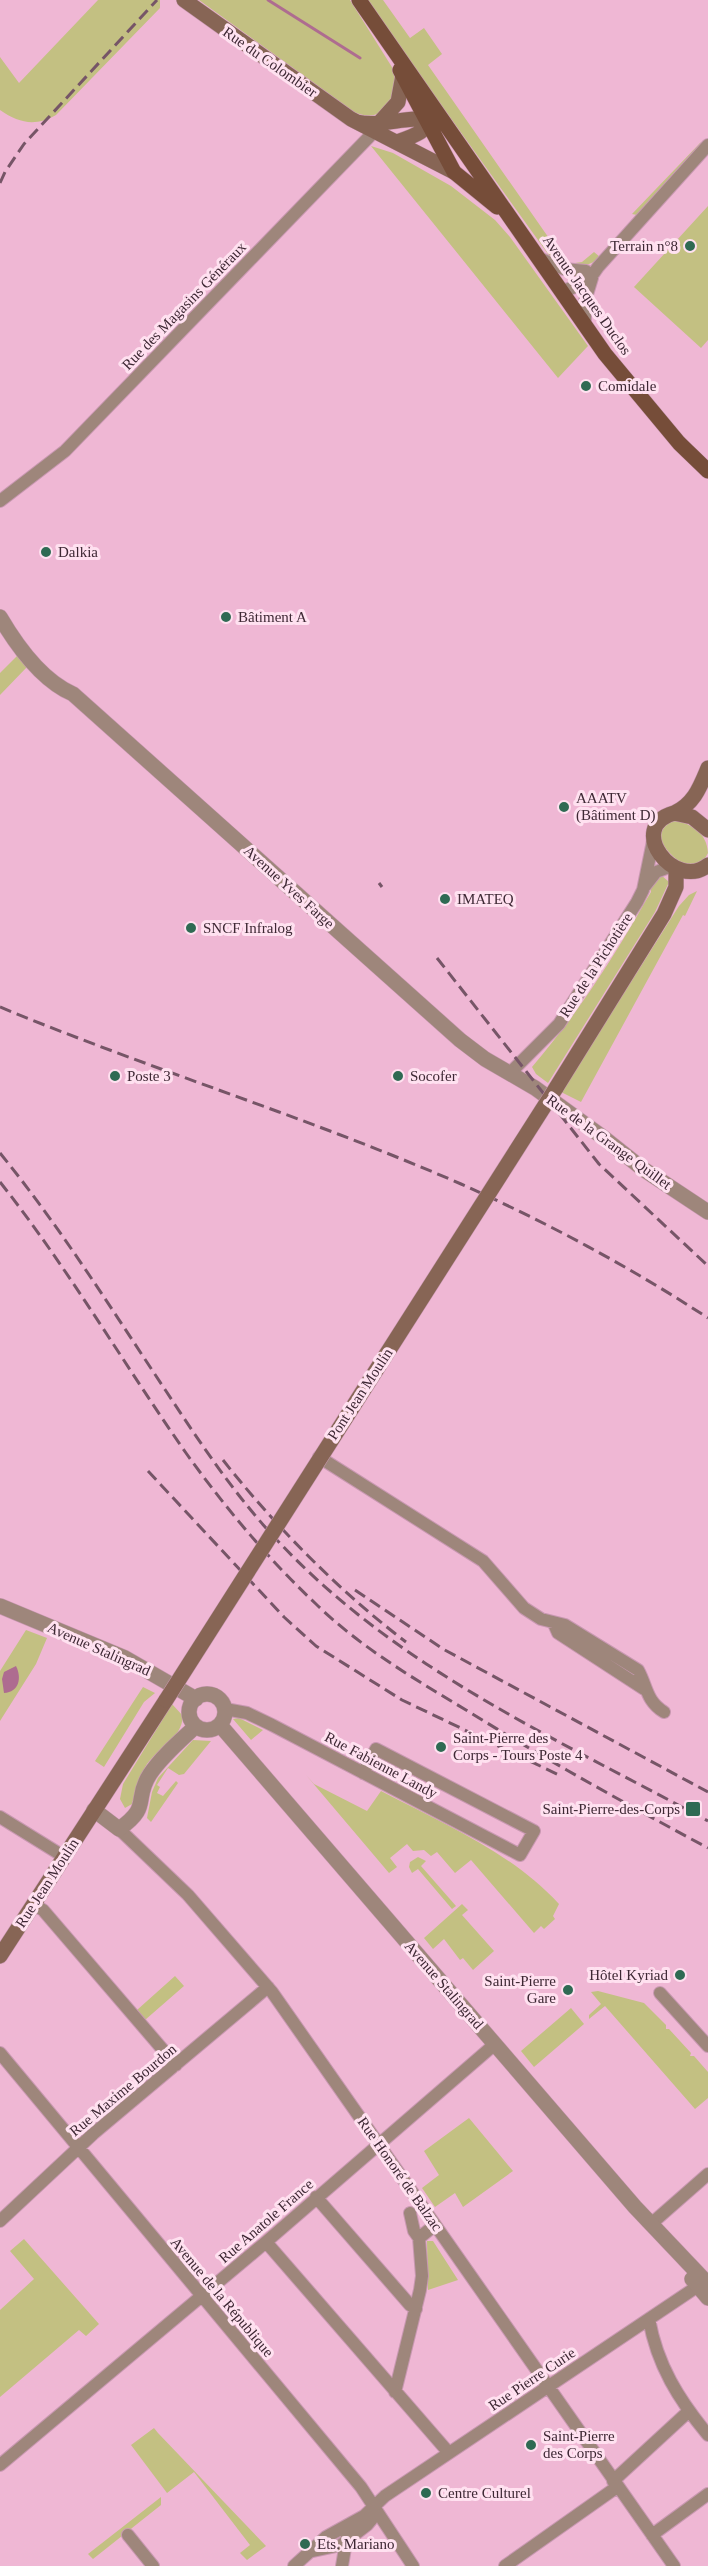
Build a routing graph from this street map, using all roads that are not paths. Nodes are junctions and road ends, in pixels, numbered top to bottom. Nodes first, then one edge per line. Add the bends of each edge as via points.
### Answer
1 (184, 0) edge
2 (359, 0) edge
3 (378, 27) junction
4 (403, 75) junction
5 (433, 119) junction
6 (377, 127) junction
7 (397, 142) junction
8 (708, 145) edge
9 (454, 172) junction
10 (511, 218) junction
11 (539, 258) junction
12 (592, 272) junction
13 (561, 291) junction
14 (585, 326) junction
15 (708, 471) edge
16 (0, 501) edge
17 (0, 604) edge
18 (0, 617) edge
19 (73, 694) junction
20 (708, 768) edge
21 (674, 813) junction
22 (708, 830) edge
23 (653, 841) junction
24 (674, 867) junction
25 (706, 868) edge
26 (643, 890) junction
27 (664, 914) junction
28 (510, 1073) junction
29 (708, 1212) edge
30 (320, 1457) junction
31 (0, 1606) edge
32 (196, 1699) junction
33 (225, 1709) junction
34 (664, 1712) dead end
35 (196, 1725) junction
36 (220, 1725) junction
37 (363, 1773) junction
38 (94, 1810) junction
39 (0, 1817) edge
40 (119, 1829) junction
41 (63, 1856) junction
42 (34, 1905) junction
43 (0, 1956) edge
44 (268, 1987) junction
45 (660, 1993) dead end
46 (495, 2044) junction
47 (708, 2046) edge
48 (0, 2053) edge
49 (176, 2065) junction
50 (379, 2142) junction
51 (79, 2148) junction
52 (708, 2174) edge
53 (316, 2197) junction
54 (411, 2213) dead end
55 (0, 2221) edge
56 (651, 2224) junction
57 (435, 2225) junction
58 (419, 2238) junction
59 (266, 2242) junction
60 (705, 2282) edge
61 (201, 2296) junction
62 (708, 2298) edge
63 (416, 2308) junction
64 (649, 2319) junction
65 (548, 2386) junction
66 (395, 2391) junction
67 (689, 2411) junction
68 (708, 2435) edge
69 (449, 2453) junction
70 (0, 2465) edge
71 (615, 2484) junction
72 (708, 2494) edge
73 (374, 2506) junction
74 (347, 2533) junction
75 (128, 2535) dead end
76 (652, 2535) junction
77 (153, 2566) edge
78 (294, 2566) edge
79 (342, 2566) edge
80 (413, 2566) edge
81 (505, 2566) edge
82 (674, 2566) edge

1 - 6 main road, Rue du Colombier via 357,122
2 - 3 main road
3 - 4 main road
3 - 5 main road
4 - 5 main road
4 - 6 main road via 398,102
5 - 6 main road
5 - 7 main road via 414,135
5 - 9 main road
5 - 10 main road, Avenue Jacques Duclos
6 - 7 main road, Rue du Colombier
6 - 16 street, Rue des Magasins Généraux via 65,451
7 - 9 main road, Rue du Colombier
8 - 12 street
9 - 10 main road
10 - 11 main road, Avenue Jacques Duclos
11 - 12 street via 564,269
11 - 13 main road, Avenue Jacques Duclos
12 - 13 street via 576,276
12 - 14 street via 585,301
13 - 14 main road, Avenue Jacques Duclos
14 - 15 main road, Avenue Jacques Duclos via 634,391
17 - 19 street, Avenue Yves Farge via 32,653
18 - 19 street, Avenue Yves Farge via 26,656 59,687
19 - 28 street, Avenue Yves Farge via 460,1040
20 - 21 main road via 693,800
21 - 22 main road via 692,817
21 - 23 main road via 659,820
23 - 24 main road
23 - 26 street, Rue de la Pichotière
24 - 25 main road via 687,873
24 - 26 street via 656,872
24 - 27 main road via 676,887
25 - 27 main road
26 - 28 street, Rue de la Pichotière via 559,1024
27 - 30 main road, Pont Jean Moulin, bridge
28 - 29 street, Rue de la Grange Quillet
30 - 34 street via 483,1561 524,1608 541,1619 565,1625 638,1671 644,1689
30 - 38 main road, Pont Jean Moulin, bridge
31 - 32 street, Avenue Stalingrad via 125,1658
32 - 33 street via 211,1695 220,1699
32 - 35 street via 190,1709
33 - 36 street
33 - 37 street, Rue Fabienne Landy via 247,1713
35 - 36 street via 205,1730
35 - 40 street via 154,1769 145,1785 139,1812
36 - 46 street, Avenue Stalingrad
37 - 37 street, Rue Fabienne Landy via 376,1749 534,1831 520,1855
38 - 40 street, Rue Honoré de Balzac
38 - 41 main road, Rue Jean Moulin
39 - 41 street
40 - 44 street, Rue Honoré de Balzac via 188,1895
41 - 42 main road, Rue Jean Moulin
42 - 43 main road, Rue Jean Moulin
42 - 49 street via 43,1910
44 - 49 street, Rue Maxime Bourdon
44 - 50 street, Rue Honoré de Balzac
45 - 47 street
46 - 50 street, Rue Anatole France
46 - 56 street, Avenue Stalingrad
48 - 51 street, Avenue de la République
49 - 51 street, Rue Maxime Bourdon
50 - 53 street, Rue Anatole France
50 - 57 street, Rue Honoré de Balzac
51 - 55 street, Rue Maxime Bourdon
51 - 61 street, Avenue de la République
52 - 56 street
53 - 59 street, Rue Anatole France
53 - 63 street
54 - 58 street
56 - 60 street, Avenue Stalingrad
57 - 58 street
57 - 65 street, Rue Honoré de Balzac
58 - 63 street via 422,2276
59 - 61 street, Rue Anatole France
59 - 66 street
60 - 62 street, Avenue Stalingrad
60 - 64 street, Rue Pierre Curie
61 - 70 street, Rue Anatole France
61 - 73 street, Avenue de la République
63 - 66 street
64 - 65 street, Rue Pierre Curie
64 - 67 street via 666,2374
65 - 69 street, Rue Pierre Curie
65 - 71 street, Rue Honoré de Balzac
66 - 69 street
67 - 68 street
67 - 71 street
69 - 73 street, Rue Pierre Curie
71 - 76 street, Rue Honoré de Balzac
71 - 81 street
72 - 76 street
73 - 74 street, Rue Pierre Curie
73 - 80 street, Avenue de la République
74 - 78 street, Rue Pierre Curie via 326,2537
74 - 79 street
75 - 77 street
76 - 82 street, Rue Honoré de Balzac

